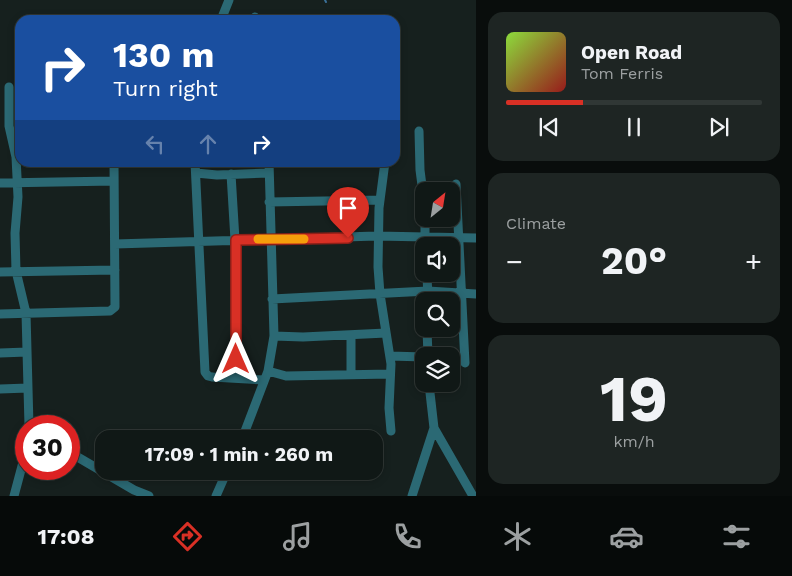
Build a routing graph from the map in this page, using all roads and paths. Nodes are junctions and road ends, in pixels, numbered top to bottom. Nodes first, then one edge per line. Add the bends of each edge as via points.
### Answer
1 (228, 0) edge
2 (223, 15) edge
3 (9, 87) dead end
4 (419, 131) dead end
5 (15, 153) edge
6 (16, 167) edge
7 (114, 167) edge
8 (195, 167) edge
9 (269, 167) edge
10 (384, 167) edge
11 (196, 173) junction
12 (269, 173) junction
13 (231, 174) junction
14 (114, 181) junction
15 (17, 182) junction
16 (422, 182) edge
17 (0, 183) edge
18 (380, 200) junction
19 (269, 202) junction
20 (377, 236) junction
21 (460, 238) edge
22 (476, 238) edge
23 (270, 239) junction
24 (236, 240) junction
25 (199, 241) junction
26 (415, 241) edge
27 (115, 244) junction
28 (115, 270) junction
29 (16, 271) junction
30 (0, 272) edge
31 (460, 275) edge
32 (427, 282) edge
33 (428, 291) junction
34 (461, 293) junction
35 (380, 294) junction
36 (476, 294) edge
37 (272, 299) junction
38 (26, 313) junction
39 (0, 314) edge
40 (386, 333) junction
41 (351, 335) junction
42 (274, 336) junction
43 (27, 352) junction
44 (0, 353) edge
45 (390, 356) junction
46 (415, 357) edge
47 (465, 364) dead end
48 (351, 374) junction
49 (390, 374) junction
50 (266, 376) junction
51 (236, 378) junction
52 (28, 388) junction
53 (0, 389) edge
54 (430, 392) edge
55 (29, 415) edge
56 (434, 428) junction
57 (245, 430) edge
58 (391, 431) dead end
59 (80, 458) edge
60 (18, 480) edge
61 (224, 480) edge
62 (14, 496) edge
63 (148, 496) edge
64 (216, 496) edge
65 (412, 496) edge
66 (473, 496) edge

1 - 2 street
3 - 5 street via 9,126
4 - 16 street
6 - 15 street
7 - 14 street
8 - 11 street
9 - 12 street
10 - 18 street
11 - 13 street
11 - 25 street
12 - 13 street
12 - 19 street
13 - 24 street
14 - 15 street
14 - 27 street
15 - 17 street
15 - 29 street
18 - 19 street
18 - 20 street
19 - 23 street
20 - 23 street
20 - 26 street
20 - 35 street
21 - 22 street
23 - 24 street
23 - 37 street
24 - 25 street
24 - 51 street
25 - 27 street
25 - 51 street via 205,372 210,377
27 - 28 street
28 - 29 street
28 - 38 street via 116,305 112,310
29 - 30 street
29 - 38 street
31 - 34 street
32 - 33 street
33 - 34 street
33 - 35 street
34 - 36 street
34 - 47 street
35 - 37 street
35 - 40 street
37 - 42 street
38 - 39 street
38 - 43 street
40 - 41 street
40 - 45 street
41 - 42 street
41 - 48 street
42 - 50 street
43 - 44 street
43 - 52 street
45 - 46 street
45 - 49 street
48 - 49 street
48 - 50 street
49 - 58 street
50 - 51 street
50 - 57 street
52 - 53 street
52 - 55 street
54 - 56 street
56 - 65 street
56 - 66 street
59 - 63 street
60 - 62 street
61 - 64 street

